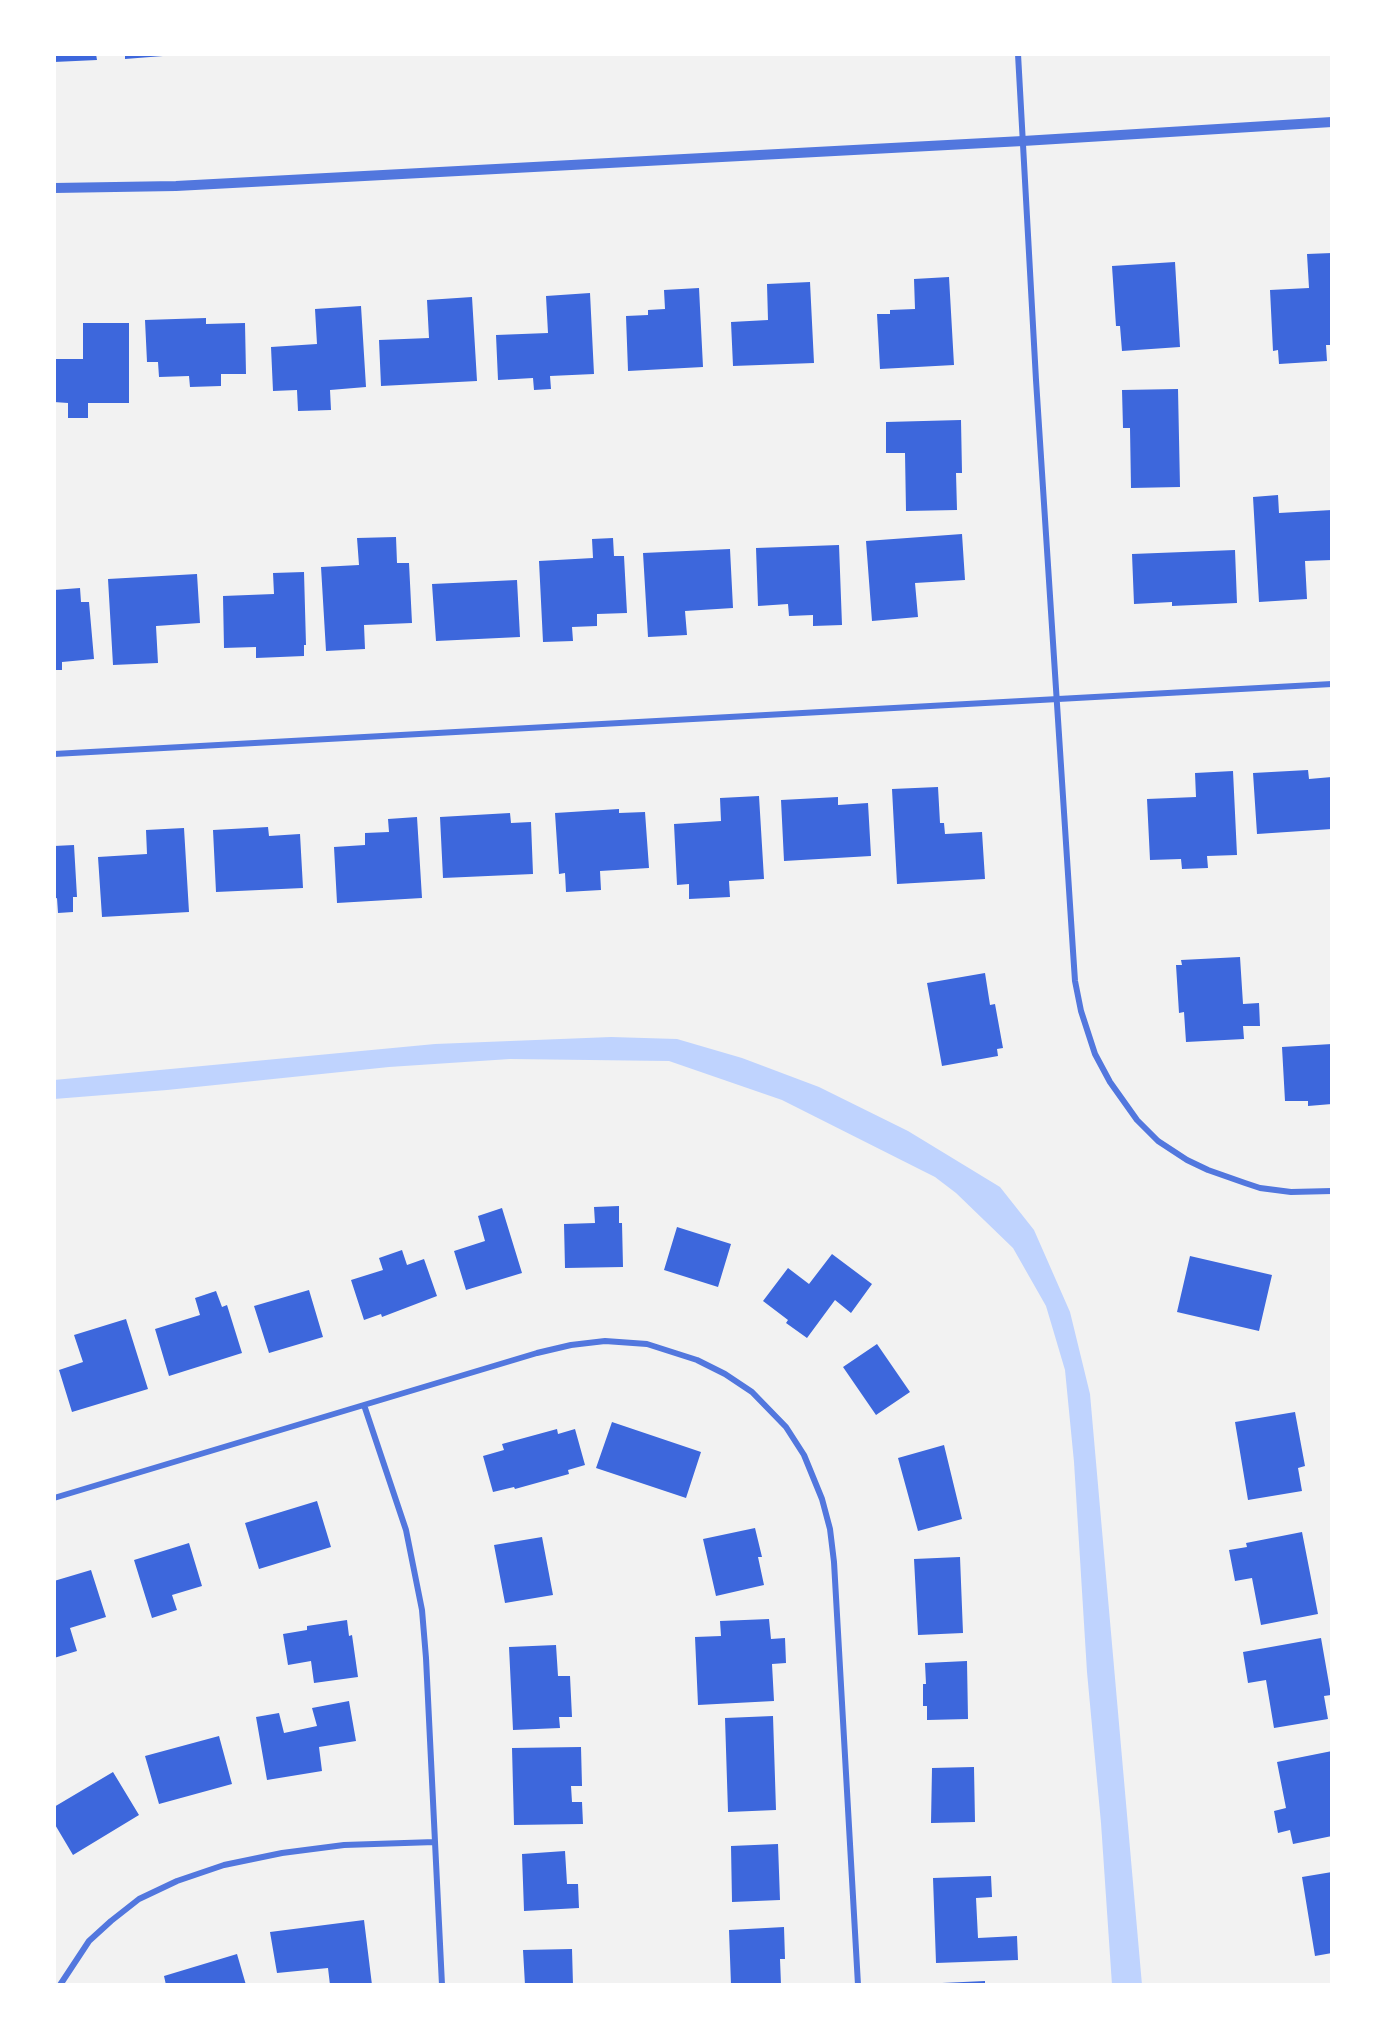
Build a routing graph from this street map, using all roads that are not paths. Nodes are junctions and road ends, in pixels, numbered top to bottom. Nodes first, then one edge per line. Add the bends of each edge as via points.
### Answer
1 (1018, 54) edge
2 (1332, 122) edge
3 (1023, 141) junction
4 (54, 188) edge
5 (1332, 684) edge
6 (1057, 700) junction
7 (54, 754) edge
8 (1332, 1191) edge
9 (364, 1405) junction
10 (54, 1498) edge
11 (435, 1842) junction
12 (60, 1985) edge
13 (442, 1985) edge
14 (858, 1985) edge

1 - 3 street
2 - 3 street
3 - 4 street via 176,186
3 - 6 street
5 - 6 street
6 - 7 street
6 - 8 street via 1075,981 1085,1026 1102,1069 1137,1120 1158,1141 1187,1160 1260,1188
9 - 10 street
9 - 11 street via 406,1530 417,1578 426,1647
9 - 14 street via 537,1353 605,1341 647,1344 682,1354 738,1382 776,1415 796,1442 816,1484 830,1529
11 - 12 street via 344,1845 282,1853 224,1865 177,1881 139,1899 111,1921 89,1941
11 - 13 street

